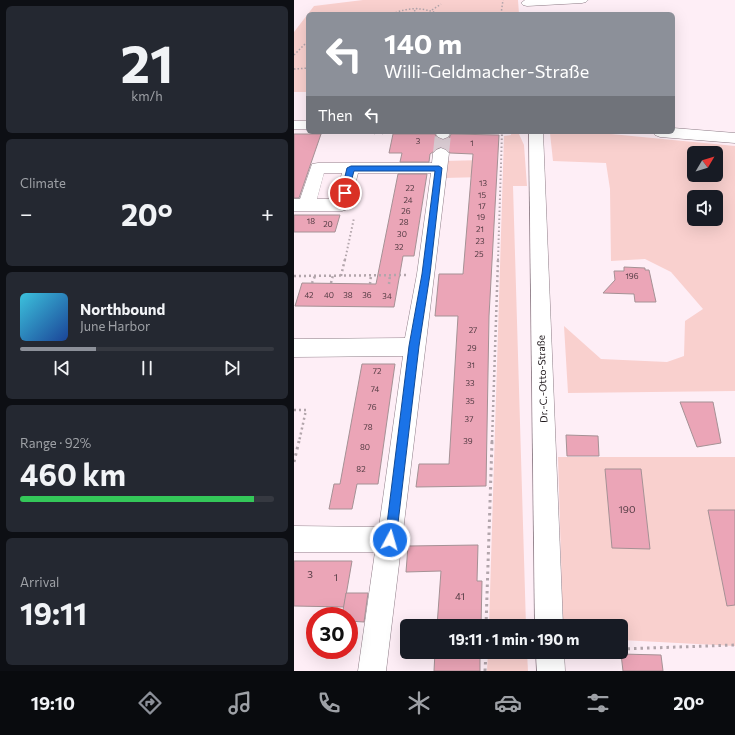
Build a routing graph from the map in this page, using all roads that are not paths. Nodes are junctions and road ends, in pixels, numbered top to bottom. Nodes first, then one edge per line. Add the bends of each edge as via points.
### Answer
1 (582, 0) edge
2 (527, 6) edge
3 (294, 125) edge
4 (306, 125) edge
5 (675, 133) edge
6 (536, 134) edge
7 (735, 138) edge
8 (442, 147) edge
9 (351, 168) junction
10 (300, 205) edge
11 (414, 346) junction
12 (295, 352) edge
13 (294, 539) edge
14 (390, 540) junction
15 (549, 619) edge
16 (550, 659) edge
17 (372, 671) edge
18 (551, 671) edge

1 - 2 street via 561,6
3 - 4 street
5 - 7 street
6 - 15 street, Dr.-C.-Otto-Straße
8 - 9 street
8 - 11 street
9 - 10 street via 318,168
9 - 10 street via 342,205
11 - 12 street
11 - 14 street
13 - 14 street
14 - 17 street
16 - 18 street

